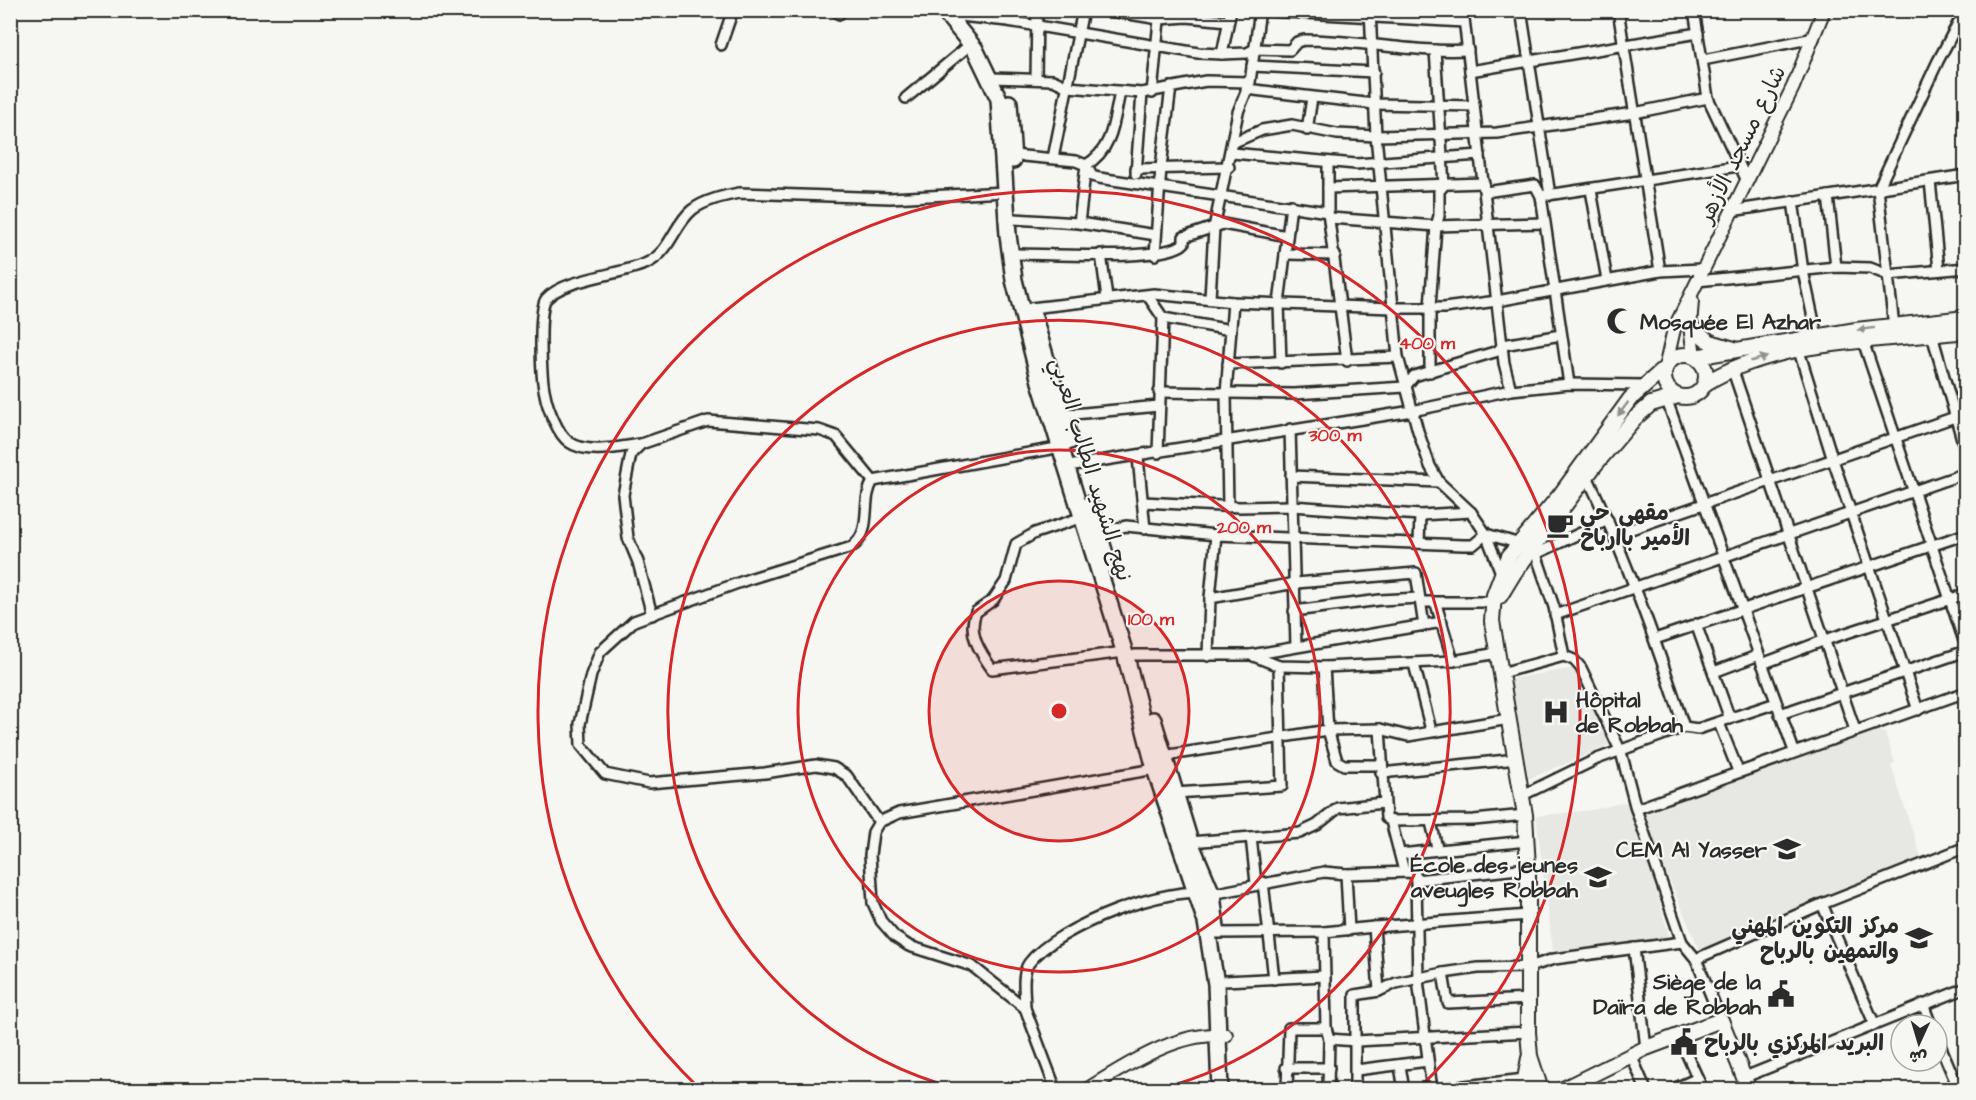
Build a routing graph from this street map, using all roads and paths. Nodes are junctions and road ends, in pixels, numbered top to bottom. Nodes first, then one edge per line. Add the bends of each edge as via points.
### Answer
1 (733, 10) edge
2 (943, 10) edge
3 (1037, 10) edge
4 (1083, 10) edge
5 (1105, 10) edge
6 (1231, 10) edge
7 (1252, 10) edge
8 (1463, 10) edge
9 (1521, 10) edge
10 (1618, 10) edge
11 (1694, 10) edge
12 (1824, 10) edge
13 (1965, 10) edge
14 (1259, 11) edge
15 (957, 13) edge
16 (1370, 14) edge
17 (1160, 15) edge
18 (1008, 16) edge
19 (1228, 21) junction
20 (1464, 22) junction
21 (1036, 26) junction
22 (1080, 32) junction
23 (1698, 33) junction
24 (1814, 38) junction
25 (1370, 42) junction
26 (971, 44) junction
27 (721, 45) dead end
28 (1625, 47) junction
29 (1156, 48) junction
30 (1255, 49) junction
31 (1435, 50) junction
32 (1468, 50) junction
33 (1222, 54) junction
34 (1703, 60) junction
35 (1530, 61) junction
36 (1252, 66) junction
37 (1470, 71) junction
38 (1374, 72) junction
39 (996, 78) junction
40 (1036, 79) junction
41 (1248, 85) junction
42 (1068, 87) junction
43 (1172, 87) junction
44 (1120, 92) junction
45 (1142, 93) junction
46 (1152, 93) junction
47 (906, 98) dead end
48 (1312, 98) junction
49 (1708, 98) junction
50 (1374, 104) junction
51 (1474, 106) junction
52 (1441, 107) junction
53 (1634, 113) junction
54 (1540, 128) junction
55 (1307, 130) junction
56 (1478, 132) junction
57 (1440, 133) junction
58 (1376, 136) junction
59 (1234, 142) junction
60 (1232, 153) junction
61 (1013, 155) junction
62 (1480, 155) junction
63 (1442, 157) junction
64 (1053, 158) junction
65 (1328, 163) junction
66 (1379, 163) junction
67 (1086, 165) junction
68 (1738, 166) junction
69 (1161, 167) junction
70 (1229, 167) junction
71 (1137, 169) junction
72 (1965, 175) edge
73 (1646, 181) junction
74 (1747, 181) junction
75 (1930, 181) junction
76 (1135, 182) junction
77 (1444, 185) junction
78 (1160, 187) junction
79 (1328, 188) junction
80 (1381, 188) junction
81 (1485, 188) junction
82 (1878, 189) junction
83 (1591, 190) junction
84 (1005, 192) junction
85 (1223, 195) junction
86 (1545, 196) junction
87 (1828, 196) junction
88 (1793, 201) junction
89 (1291, 205) junction
90 (1731, 211) junction
91 (1329, 215) junction
92 (1014, 219) junction
93 (1384, 221) junction
94 (1544, 223) junction
95 (1079, 224) junction
96 (1436, 226) junction
97 (1488, 226) junction
98 (1214, 228) junction
99 (1156, 236) junction
100 (1287, 236) junction
101 (1018, 254) junction
102 (1101, 254) junction
103 (1285, 254) junction
104 (1155, 255) junction
105 (1335, 255) junction
106 (1836, 267) junction
107 (1965, 268) edge
108 (1940, 270) junction
109 (1660, 271) junction
110 (1803, 271) junction
111 (1700, 275) junction
112 (1888, 275) junction
113 (1607, 280) junction
114 (1553, 290) junction
115 (1692, 294) junction
116 (1148, 297) junction
117 (1107, 298) junction
118 (1210, 298) junction
119 (1497, 301) junction
120 (1233, 302) junction
121 (1280, 304) junction
122 (1339, 306) junction
123 (1430, 307) junction
124 (1031, 308) junction
125 (1392, 308) junction
126 (1163, 318) junction
127 (1965, 318) edge
128 (1690, 326) junction
129 (1894, 326) junction
130 (1231, 330) junction
131 (1965, 331) edge
132 (1932, 334) junction
133 (1561, 335) junction
134 (1817, 336) junction
135 (1863, 341) junction
136 (1503, 345) junction
137 (1739, 350) junction
138 (1799, 351) junction
139 (1694, 356) junction
140 (1398, 357) junction
141 (1347, 361) junction
142 (1281, 363) junction
143 (1228, 364) junction
144 (1666, 366) junction
145 (1732, 368) junction
146 (1430, 372) junction
147 (1706, 383) junction
148 (1569, 384) junction
149 (1644, 385) junction
150 (1405, 387) junction
151 (1511, 390) junction
152 (1159, 392) junction
153 (1226, 394) junction
154 (1672, 397) junction
155 (1159, 406) junction
156 (1412, 411) junction
157 (1063, 415) junction
158 (1955, 417) junction
159 (1290, 429) junction
160 (1962, 431) edge
161 (1894, 437) junction
162 (1225, 440) junction
163 (640, 444) junction
164 (1062, 447) junction
165 (1158, 453) junction
166 (1965, 453) edge
167 (1138, 457) junction
168 (1832, 457) junction
169 (1073, 466) junction
170 (1965, 473) edge
171 (1291, 476) junction
172 (1587, 476) junction
173 (1768, 480) junction
174 (873, 481) junction
175 (1439, 482) junction
176 (1913, 491) junction
177 (1143, 502) junction
178 (1704, 503) junction
179 (1292, 506) junction
180 (1228, 507) junction
181 (1472, 512) junction
182 (1851, 512) junction
183 (1420, 514) junction
184 (1083, 517) junction
185 (1608, 520) junction
186 (1145, 529) junction
187 (1099, 532) junction
188 (1216, 534) junction
189 (1486, 534) junction
190 (1787, 534) junction
191 (1965, 534) edge
192 (1614, 535) junction
193 (1294, 536) junction
194 (1419, 543) junction
195 (1930, 544) junction
196 (1529, 550) junction
197 (1723, 556) junction
198 (1870, 565) junction
199 (1501, 573) junction
200 (1296, 582) junction
201 (1806, 587) junction
202 (1634, 588) junction
203 (1965, 594) edge
204 (1210, 598) junction
205 (1949, 599) junction
206 (1420, 600) junction
207 (1493, 602) junction
208 (1437, 603) junction
209 (1742, 609) junction
210 (1294, 611) junction
211 (652, 615) junction
212 (1555, 615) junction
213 (1888, 620) junction
214 (1492, 621) junction
215 (1442, 622) junction
216 (1696, 624) junction
217 (1424, 626) junction
218 (1655, 639) junction
219 (1825, 640) junction
220 (1296, 646) junction
221 (1965, 649) edge
222 (1497, 653) junction
223 (1129, 654) junction
224 (1251, 655) junction
225 (1208, 656) junction
226 (1564, 656) junction
227 (1760, 660) junction
228 (1453, 661) junction
229 (1414, 664) junction
230 (1279, 666) junction
231 (1324, 667) junction
232 (1906, 671) junction
233 (1714, 672) junction
234 (1500, 673) junction
235 (1843, 693) junction
236 (1965, 695) edge
237 (1776, 703) junction
238 (1918, 710) junction
239 (1780, 714) junction
240 (1509, 718) junction
241 (1730, 718) junction
242 (1719, 723) junction
243 (1684, 727) junction
244 (1380, 729) junction
245 (1328, 730) junction
246 (1431, 730) junction
247 (1855, 730) junction
248 (1279, 737) junction
249 (1794, 751) junction
250 (1621, 752) junction
251 (1517, 759) junction
252 (1159, 762) junction
253 (1380, 769) junction
254 (1738, 771) junction
255 (1175, 793) junction
256 (1523, 795) junction
257 (1383, 803) junction
258 (1636, 808) junction
259 (1525, 815) junction
260 (1391, 821) junction
261 (879, 822) junction
262 (1431, 822) junction
263 (1251, 837) junction
264 (1527, 841) junction
265 (1190, 842) junction
266 (1965, 847) edge
267 (1437, 848) junction
268 (1400, 854) junction
269 (1528, 868) junction
270 (1404, 871) junction
271 (1346, 874) junction
272 (1416, 880) junction
273 (1259, 883) junction
274 (1197, 890) junction
275 (1212, 894) junction
276 (1822, 904) junction
277 (1528, 915) junction
278 (1416, 924) junction
279 (1374, 927) junction
280 (1349, 930) junction
281 (1324, 932) junction
282 (1217, 933) junction
283 (1269, 934) junction
284 (1682, 942) junction
285 (1634, 948) junction
286 (1696, 959) junction
287 (1529, 967) junction
288 (1443, 973) junction
289 (1325, 976) junction
290 (1274, 979) junction
291 (1418, 980) junction
292 (1224, 981) junction
293 (1965, 988) edge
294 (1378, 991) junction
295 (1529, 999) junction
296 (1923, 1004) junction
297 (1025, 1008) junction
298 (1926, 1013) edge
299 (1721, 1020) junction
300 (1874, 1023) junction
301 (1326, 1028) junction
302 (1528, 1032) junction
303 (1680, 1036) junction
304 (1424, 1037) junction
305 (1222, 1039) junction
306 (1329, 1039) junction
307 (1356, 1041) junction
308 (1646, 1048) junction
309 (1631, 1055) junction
310 (1428, 1061) junction
311 (1400, 1066) junction
312 (1949, 1066) edge
313 (1286, 1068) junction
314 (1329, 1068) junction
315 (1356, 1070) junction
316 (1527, 1077) edge
317 (1698, 1078) junction
318 (1747, 1083) edge
319 (1570, 1087) edge
320 (1056, 1089) edge
321 (1086, 1089) edge
322 (1220, 1089) edge
323 (1229, 1089) edge
324 (1287, 1089) edge
325 (1328, 1089) edge
326 (1355, 1089) edge
327 (1404, 1089) edge
328 (1431, 1089) edge
329 (1541, 1089) edge
330 (1646, 1089) edge
331 (1671, 1089) edge
332 (1703, 1089) edge
333 (1959, 1089) edge

1 - 27 street
2 - 26 main road, نهج الشهيد الطالب العربي
3 - 21 street
4 - 22 street
5 - 17 street
6 - 19 street
7 - 14 street
8 - 20 street
9 - 35 street
10 - 28 street
11 - 23 street
12 - 24 street, شارع مسجد الأزهر
13 - 82 street
14 - 16 street
14 - 30 street
15 - 18 street
15 - 39 main road, نهج الشهيد الطالب العربي
16 - 20 street
16 - 25 street
17 - 19 street
17 - 29 street
18 - 21 street
19 - 33 street
20 - 32 street
21 - 22 street
21 - 40 street
22 - 29 street
22 - 42 street
23 - 28 street
23 - 34 street
24 - 34 street
24 - 74 street, شارع مسجد الأزهر
25 - 30 street via 1304,40 1290,50
25 - 31 street
25 - 38 street
26 - 39 main road, نهج الشهيد الطالب العربي
26 - 47 street
28 - 35 street
28 - 53 street
29 - 33 street
29 - 46 street
30 - 33 street
30 - 36 street
31 - 32 street
31 - 52 street
32 - 37 street
34 - 49 street
35 - 37 street
35 - 54 street
36 - 38 street
36 - 41 street
37 - 51 street
38 - 50 street
39 - 40 street
39 - 61 main road, نهج الشهيد الطالب العربي via 1012,116
39 - 84 main road, نهج الشهيد الطالب العربي
40 - 42 street via 1053,80
41 - 43 street via 1206,81
41 - 48 street
41 - 59 street
42 - 44 street
42 - 64 street
43 - 46 street
43 - 69 street
44 - 45 street
44 - 67 street via 1110,138 1097,159
45 - 46 street
45 - 71 street
48 - 50 street
48 - 55 street
49 - 53 street
49 - 68 street
50 - 52 street
50 - 58 street
51 - 52 street
51 - 56 street
52 - 57 street
53 - 54 street
53 - 73 street
54 - 56 street
54 - 86 street
55 - 58 street
55 - 59 street via 1292,125
56 - 57 street
56 - 62 street
57 - 58 street
57 - 63 street
58 - 66 street
59 - 60 street
60 - 65 street
60 - 70 street
61 - 64 street
61 - 92 main road, نهج الشهيد الطالب العربي
62 - 63 street
62 - 81 street
63 - 66 street
63 - 77 street
64 - 67 street
65 - 66 street
65 - 79 street
66 - 80 street
67 - 76 street via 1092,176
67 - 95 street
68 - 73 street
68 - 74 street
69 - 70 street
69 - 71 street
69 - 78 street
70 - 85 street
71 - 76 street
72 - 75 street
73 - 83 street
73 - 109 street
74 - 90 street, شارع مسجد الأزهر
75 - 82 street
75 - 108 street
76 - 78 street
77 - 80 street
77 - 81 street
77 - 96 street via 1439,191
78 - 85 street
78 - 99 street
79 - 80 street
79 - 91 street
80 - 93 street
81 - 86 street via 1533,185
81 - 97 street
82 - 87 street
82 - 112 street
83 - 86 street
83 - 113 street
84 - 163 street via 890,198 729,195 692,210 669,245 647,263 552,294 544,303 542,320 545,394 563,437 586,448
84 - 164 main road, نهج الشهيد الطالب العربي via 1014,280 1040,382
85 - 89 street
85 - 98 street
86 - 94 street
87 - 88 street
87 - 106 street
88 - 90 street
88 - 110 street
89 - 91 street
89 - 100 street
90 - 111 street, شارع مسجد الأزهر
91 - 93 street
91 - 105 street
92 - 95 street
92 - 101 main road, نهج الشهيد الطالب العربي
93 - 96 street
93 - 125 street
94 - 97 street
94 - 114 street
95 - 99 street
96 - 97 street
96 - 123 street
97 - 119 street
98 - 100 street via 1223,224
98 - 104 street via 1184,237 1179,249
98 - 118 street
99 - 104 street
100 - 103 street
101 - 102 street
101 - 124 main road, نهج الشهيد الطالب العربي
102 - 104 street
102 - 117 street
103 - 105 street
103 - 121 street
105 - 122 street
106 - 110 street
106 - 112 street via 1870,268
107 - 108 street
108 - 112 street
109 - 111 street
109 - 113 street
110 - 111 street
110 - 134 street
111 - 115 street, شارع مسجد الأزهر
112 - 129 street
113 - 114 street
114 - 119 street
114 - 133 street
115 - 128 street, شارع مسجد الأزهر
115 - 144 street, شارع مسجد الأزهر via 1674,329
116 - 117 street
116 - 118 street
116 - 126 street
117 - 124 street
118 - 120 street
119 - 123 street
119 - 136 street
120 - 121 street
120 - 130 street
121 - 122 street
121 - 142 street
122 - 125 street
122 - 141 street
123 - 125 street
123 - 146 street
124 - 157 main road, نهج الشهيد الطالب العربي
125 - 140 street
126 - 130 street
126 - 152 street
127 - 129 main road
128 - 137 main road via 1710,342
128 - 139 street, شارع مسجد الأزهر
129 -> 134 main road
130 - 143 street
131 - 132 main road
132 - 135 main road
132 - 158 street
133 - 136 street
133 - 148 street
134 - 137 main road
135 - 138 main road
135 - 161 street
136 - 146 street via 1498,351
136 - 151 street
137 - 139 main road
145 -> 138 main road
138 - 168 street
139 - 144 main road via 1678,355
139 - 147 main road via 1706,371
140 - 141 street
140 - 150 street
141 - 142 street
142 - 143 street
143 - 153 street
144 - 149 main road
144 - 154 main road via 1664,382
145 - 147 main road
145 - 173 street
146 - 150 street via 1414,376
147 - 154 main road via 1692,396
148 - 149 street
148 - 151 street
149 -> 196 main road via 1560,495
150 - 153 street
150 - 156 street
151 - 156 street
152 - 153 street
152 - 155 street
153 - 162 street
154 - 172 main road via 1643,410
154 - 178 street
155 - 157 street
155 - 165 street
156 - 159 street
156 - 175 street
157 - 169 main road, نهج الشهيد الطالب العربي
158 - 160 street
158 - 161 street
159 - 162 street
159 - 171 street
160 - 166 street
161 - 168 street
161 - 176 street
162 - 165 street
162 - 180 street
163 - 174 street via 708,421 819,430 836,436
163 - 211 street via 631,454 623,495 628,538
164 - 169 main road, نهج الشهيد الطالب العربي
164 - 174 street
165 - 167 street
167 - 169 street
167 - 177 street
168 - 173 street
168 - 182 street
169 - 184 main road, نهج الشهيد الطالب العربي
169 - 187 main road, نهج الشهيد الطالب العربي
170 - 176 street
171 - 175 street
171 - 179 street
172 - 185 street
172 - 196 main road
173 - 178 street
173 - 190 street
174 - 211 street via 868,490 864,534 852,547
175 - 181 street
176 - 182 street
176 - 195 street
177 - 180 street
177 - 186 street
178 - 192 street
178 - 197 street
179 - 180 street
179 - 183 street
179 - 193 street
181 - 183 street
181 - 189 street
182 - 190 street
182 - 198 street
183 - 194 street
184 - 223 main road, نهج الشهيد الطالب العربي
184 - 223 street via 1035,533 1016,544 1005,581 993,600 976,612 972,628 979,651 992,669
185 - 192 street
185 - 196 street
186 - 187 street via 1126,526
186 - 188 street
187 - 223 main road, نهج الشهيد الطالب العربي
188 - 193 street
188 - 204 street
189 - 194 street via 1473,545
189 - 196 street
189 - 199 street
190 - 197 street
190 - 201 street
191 - 195 street
192 - 202 street
193 - 194 street
193 - 200 street
195 - 198 street
195 - 205 street
196 - 199 main road via 1509,556
196 - 212 street
196 - 214 main road via 1506,584
197 - 202 street
197 - 209 street
198 - 201 street
198 - 213 street
199 - 207 main road
200 - 204 street
200 - 206 street via 1416,573
200 - 210 street
201 - 209 street
201 - 219 street
202 - 212 street
202 - 218 street
203 - 205 street
204 - 225 street
205 - 213 street
205 - 221 street
206 - 208 street
206 - 210 street via 1380,600
206 - 217 street
207 - 208 street
207 - 214 main road
208 - 215 street
209 - 216 street
209 - 227 street
210 - 220 street
211 - 261 street via 634,621 600,652 591,675 580,724 581,745 605,774 649,783 816,765 834,768 847,776
212 - 226 street
213 - 219 street
213 - 232 street
214 - 222 main road
215 - 217 street
215 - 228 street
216 - 218 street
216 - 233 street
217 - 220 street
218 - 243 street
219 - 227 street
219 - 235 street
220 - 224 street
221 - 232 street
222 - 228 street
222 - 234 main road
223 - 225 street
223 - 252 main road, نهج الشهيد الطالب العربي
224 - 225 street
224 - 230 street
226 - 234 street
226 - 250 street via 1575,660 1581,668
227 - 233 street
227 - 237 street
228 - 229 street
229 - 231 street
229 - 246 street
230 - 231 street
230 - 248 street
231 - 245 street
232 - 235 street
232 - 238 street
233 - 241 street
234 - 240 main road
235 - 239 street
235 - 247 street
236 - 238 street
237 - 239 street
237 - 241 street
238 - 247 street
239 - 249 street
240 - 246 street
240 - 251 main road
241 - 242 street
242 - 243 street via 1698,729
242 - 254 street
243 - 250 street
244 - 245 street
244 - 246 street via 1408,736
244 - 253 street
245 - 248 street
245 - 253 street via 1337,761
247 - 249 street
248 - 252 street
248 - 255 street via 1282,786
249 - 254 street
250 - 256 street
250 - 258 street
251 - 253 street
251 - 256 main road
252 - 255 main road, نهج الشهيد الطالب العربي
252 - 261 street via 900,813
252 - 274 main road, نهج الشهيد الطالب العربي
253 - 257 street
254 - 258 street
255 - 265 main road, نهج الشهيد الطالب العربي
256 - 259 main road
257 - 260 street via 1386,818
257 - 263 street via 1338,808 1300,833
258 - 284 street
259 - 262 street
259 - 264 main road
260 - 262 street
260 - 268 street
261 - 297 street via 873,832 870,855 873,903 881,921 909,946 972,966
262 - 267 street
263 - 265 street
263 - 273 street
264 - 267 street
264 - 269 main road
265 - 275 main road, نهج الشهيد الطالب العربي
266 - 276 street
267 - 268 street
268 - 270 street
269 - 272 street
269 - 277 main road
270 - 271 street
270 - 272 street via 1415,874
271 - 273 street via 1324,872
271 - 280 street
272 - 278 street
273 - 275 street
273 - 283 street
274 - 275 street
274 - 297 street via 1118,909 1070,930 1028,964 1024,977
274 - 305 main road, نهج الشهيد الطالب العربي via 1206,922
275 - 282 main road, نهج الشهيد الطالب العربي
276 - 286 street
276 - 300 street
277 - 278 street
277 - 287 main road
278 - 279 street
278 - 291 street
279 - 280 street
279 - 294 street
280 - 281 street
281 - 283 street
281 - 289 street
282 - 283 street
282 - 292 main road, نهج الشهيد الطالب العربي
283 - 290 street
284 - 285 street
284 - 286 street
285 - 287 street via 1554,958
285 - 308 street
286 - 299 street
287 - 288 street
287 - 295 main road
288 - 291 street
288 - 295 street via 1448,1003
289 - 290 street
289 - 301 street
290 - 292 street
291 - 294 street
291 - 304 street
292 - 305 main road, نهج الشهيد الطالب العربي
293 - 296 street
294 - 307 street via 1355,995
295 - 302 main road
296 - 298 street
296 - 300 street
297 - 320 street
299 - 303 main road
299 - 318 main road
300 - 318 street
301 - 306 street
301 - 313 street via 1289,1028
302 - 304 street
302 - 316 main road
303 - 308 main road
303 - 317 street
304 - 307 street
304 - 310 street
305 - 321 street via 1202,1036 1181,1042
305 - 322 main road, نهج الشهيد الطالب العربي
305 - 323 main road, نهج الشهيد الطالب العربي
306 - 307 street
306 - 314 street
307 - 315 street
308 - 309 main road
309 - 319 main road
309 - 330 street
310 - 311 street
310 - 328 street
311 - 315 street
311 - 327 street
312 - 333 street
313 - 314 street
313 - 324 street
314 - 325 street
315 - 326 street
316 - 319 main road via 1541,1076
316 - 328 street
316 - 329 main road
317 - 331 street
317 - 332 street

